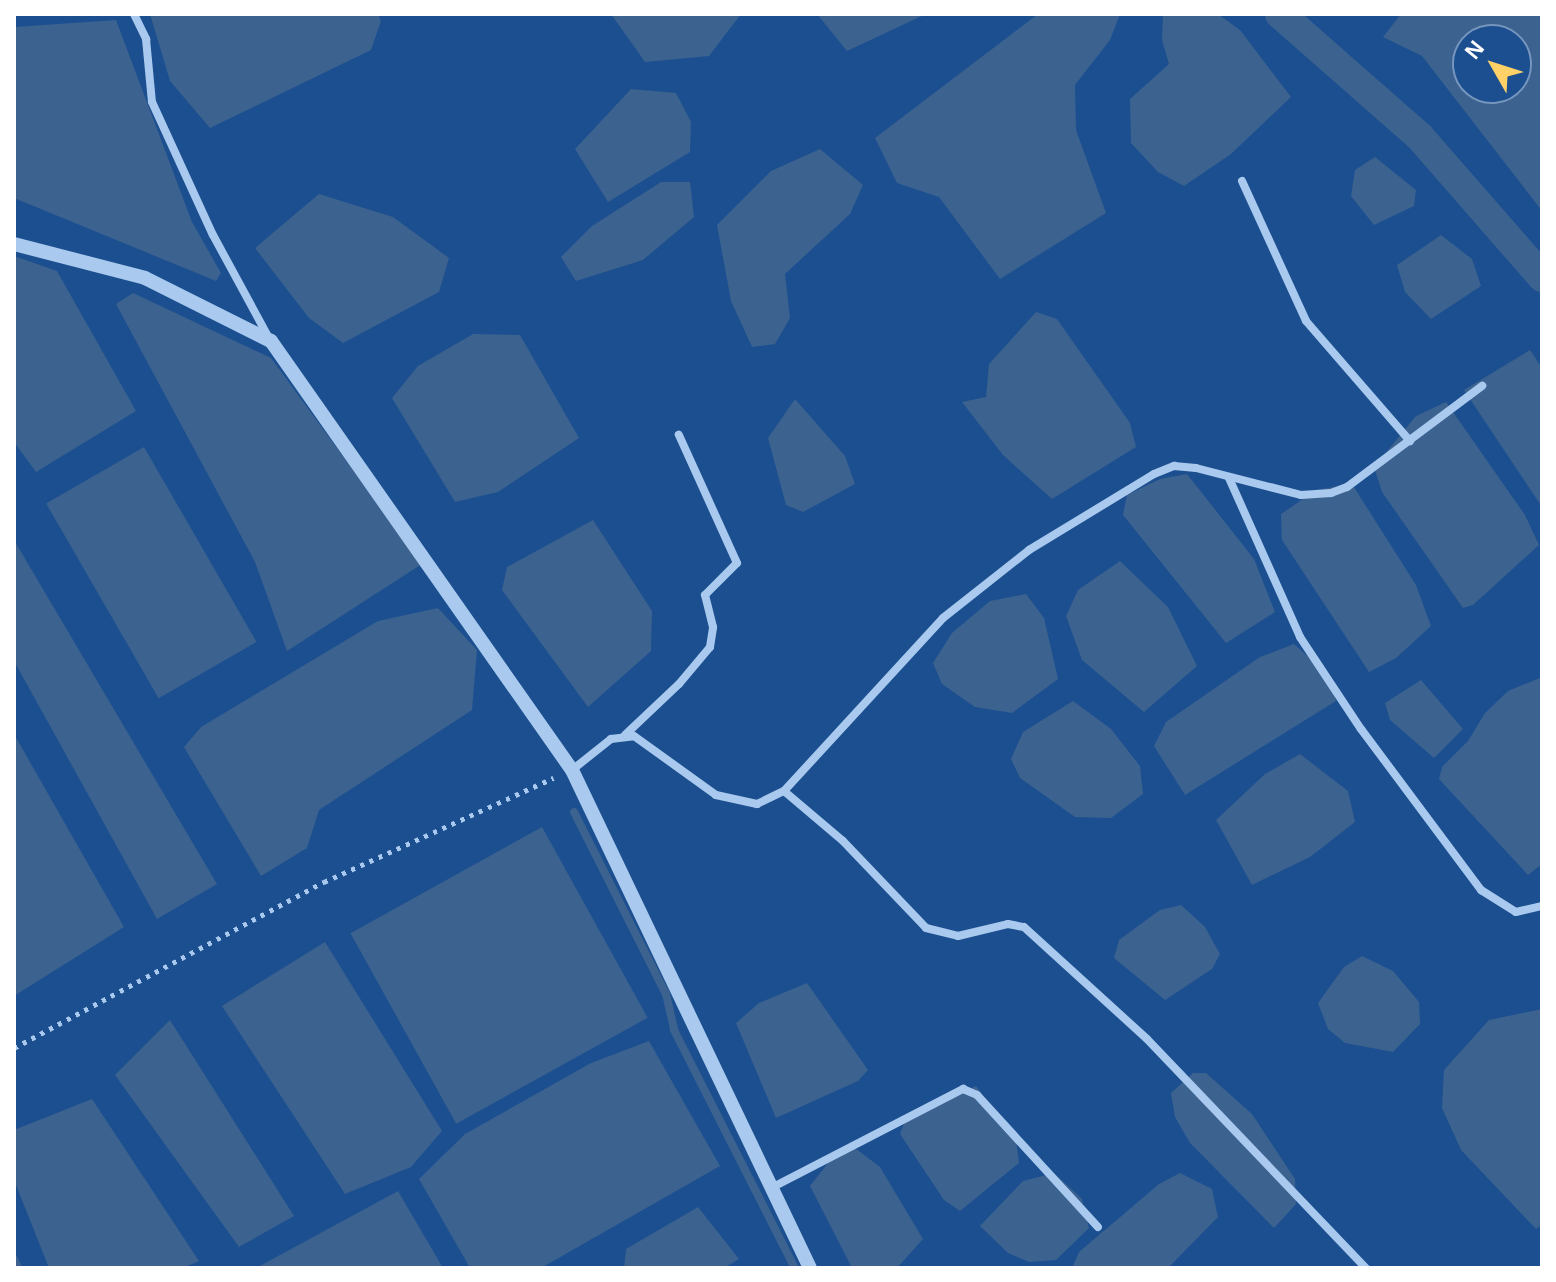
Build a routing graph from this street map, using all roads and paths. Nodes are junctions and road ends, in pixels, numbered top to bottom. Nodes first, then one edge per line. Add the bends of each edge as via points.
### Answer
1 (134, 14) edge
2 (1242, 181) dead end
3 (14, 244) edge
4 (271, 341) junction
5 (1482, 386) dead end
6 (679, 435) dead end
7 (1410, 441) junction
8 (1229, 478) junction
9 (625, 735) junction
10 (572, 770) junction
11 (784, 791) junction
12 (1542, 906) edge
13 (14, 1048) edge
14 (775, 1186) junction
15 (1098, 1227) dead end
16 (810, 1268) edge
17 (1366, 1268) edge

1 - 4 street via 146,39 152,102 213,235
2 - 7 street via 1306,321
3 - 4 street via 145,278
4 - 10 street
5 - 7 street
6 - 9 street via 737,563 705,595 713,627 710,647
7 - 8 street via 1347,487 1317,497
8 - 11 street via 1174,466 1029,550 943,618
8 - 12 street via 1300,637 1361,729 1481,890 1516,912
9 - 10 street via 611,739
9 - 11 street via 643,741 716,795 739,804 757,804
10 - 13 path via 324,882
10 - 14 street
11 - 17 street via 843,841 926,928 958,936 1008,924 1024,927 1147,1039
14 - 15 street via 963,1089 977,1095
14 - 16 street

